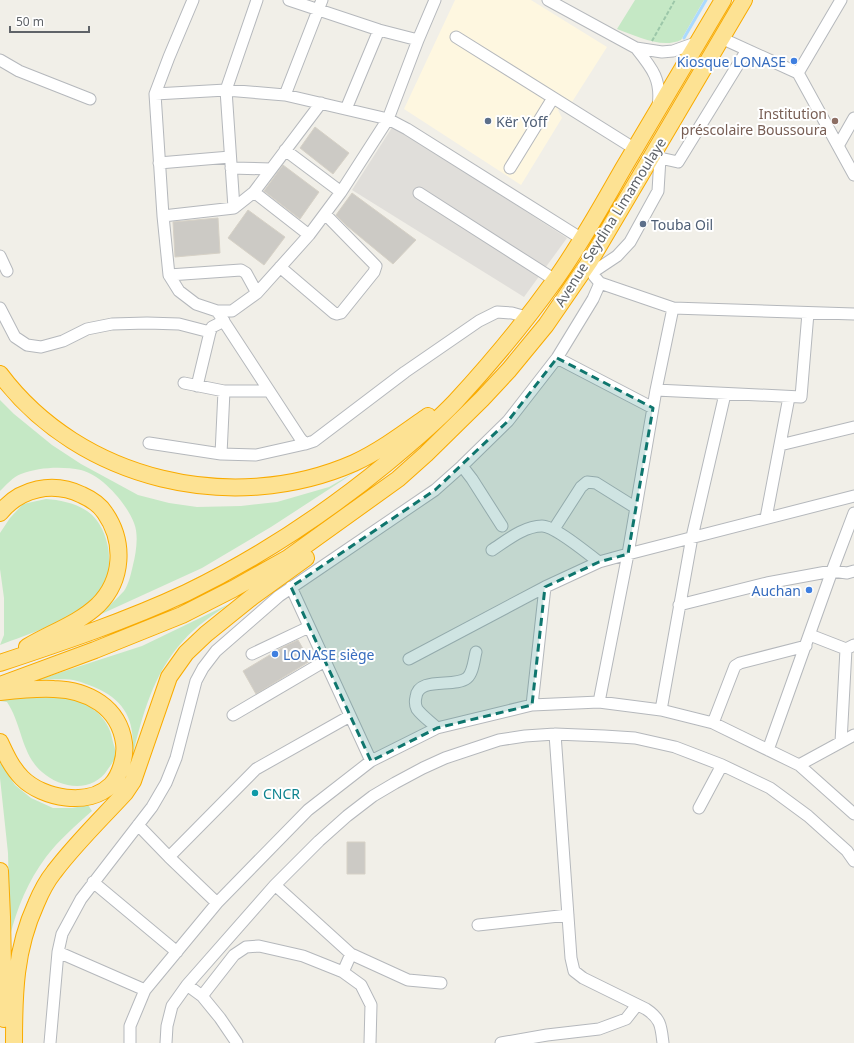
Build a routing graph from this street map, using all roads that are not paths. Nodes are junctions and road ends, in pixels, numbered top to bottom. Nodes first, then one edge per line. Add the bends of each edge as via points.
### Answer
1 (193, 0) edge
2 (257, 0) edge
3 (290, 0) edge
4 (435, 0) edge
5 (548, 0) edge
6 (723, 0) edge
7 (744, 0) edge
8 (841, 0) edge
9 (320, 5) edge
10 (569, 5) edge
11 (379, 30) junction
12 (456, 38) dead end
13 (721, 38) junction
14 (418, 40) junction
15 (698, 42) junction
16 (636, 48) junction
17 (747, 50) junction
18 (0, 60) edge
19 (798, 73) junction
20 (226, 90) junction
21 (155, 94) junction
22 (285, 95) junction
23 (90, 98) dead end
24 (553, 98) junction
25 (321, 103) junction
26 (346, 110) junction
27 (658, 111) junction
28 (854, 118) edge
29 (388, 119) junction
30 (838, 146) junction
31 (635, 149) junction
32 (285, 150) junction
33 (655, 158) junction
34 (230, 162) junction
35 (160, 163) junction
36 (271, 168) junction
37 (510, 168) dead end
38 (854, 175) edge
39 (254, 192) junction
40 (341, 192) junction
41 (419, 193) dead end
42 (234, 208) junction
43 (324, 214) junction
44 (163, 216) junction
45 (309, 234) junction
46 (582, 239) junction
47 (0, 256) edge
48 (280, 267) junction
49 (591, 267) junction
50 (7, 271) dead end
51 (170, 275) junction
52 (555, 280) junction
53 (600, 283) junction
54 (257, 293) junction
55 (0, 308) edge
56 (673, 308) junction
57 (808, 312) junction
58 (854, 314) edge
59 (220, 316) junction
60 (526, 318) junction
61 (210, 332) junction
62 (557, 358) junction
63 (488, 364) junction
64 (0, 374) edge
65 (184, 383) dead end
66 (197, 386) junction
67 (656, 390) junction
68 (224, 391) junction
69 (269, 391) junction
70 (725, 394) junction
71 (789, 397) junction
72 (653, 408) junction
73 (854, 427) edge
74 (149, 444) dead end
75 (305, 444) junction
76 (780, 445) junction
77 (221, 454) junction
78 (462, 466) junction
79 (398, 479) junction
80 (854, 496) edge
81 (636, 508) junction
82 (0, 513) edge
83 (854, 513) edge
84 (766, 518) junction
85 (502, 526) dead end
86 (554, 530) junction
87 (692, 537) junction
88 (492, 550) dead end
89 (628, 554) junction
90 (599, 562) junction
91 (832, 571) junction
92 (854, 571) edge
93 (291, 587) junction
94 (545, 587) junction
95 (679, 605) junction
96 (309, 627) junction
97 (810, 635) junction
98 (806, 646) junction
99 (850, 647) edge
100 (476, 652) dead end
101 (252, 654) dead end
102 (409, 659) dead end
103 (325, 661) junction
104 (4, 662) edge
105 (0, 685) edge
106 (0, 692) edge
107 (599, 702) junction
108 (532, 704) junction
109 (660, 710) junction
110 (233, 715) dead end
111 (350, 716) junction
112 (713, 723) junction
113 (437, 728) junction
114 (555, 734) junction
115 (854, 735) edge
116 (0, 742) edge
117 (841, 742) junction
118 (768, 750) junction
119 (371, 761) junction
120 (722, 765) junction
121 (799, 765) junction
122 (699, 808) dead end
123 (854, 814) edge
124 (138, 825) junction
125 (169, 857) junction
126 (854, 861) edge
127 (0, 871) edge
128 (94, 882) junction
129 (275, 885) junction
130 (217, 903) junction
131 (568, 915) junction
132 (478, 925) dead end
133 (58, 952) junction
134 (177, 952) junction
135 (350, 954) junction
136 (343, 972) junction
137 (441, 983) dead end
138 (186, 985) junction
139 (145, 990) junction
140 (202, 996) junction
141 (637, 1005) junction
142 (5, 1043) edge
143 (14, 1043) edge
144 (50, 1043) edge
145 (130, 1043) edge
146 (166, 1043) edge
147 (237, 1043) edge
148 (370, 1043) edge
149 (502, 1043) edge
150 (662, 1043) edge

1 - 21 street
2 - 20 street
3 - 9 street
4 - 14 street
5 - 10 street
6 - 15 highway, Avenue Seydina Limamoulaye
7 - 13 highway, Avenue Seydina Limamoulaye
8 - 19 street
9 - 11 street
9 - 22 street
10 - 16 street
11 - 14 street
11 - 26 street
12 - 24 street
13 - 17 street
13 - 33 highway, Avenue Seydina Limamoulaye
14 - 29 street
15 - 16 street via 673,51
15 - 27 highway, Avenue Seydina Limamoulaye
16 - 27 street via 656,76 659,86
17 - 19 street
17 - 33 street via 678,162
18 - 23 street via 19,71
19 - 30 street
20 - 21 street
20 - 22 street
20 - 34 street
21 - 35 street
22 - 25 street
24 - 31 street
24 - 37 street
25 - 26 street
25 - 32 street
26 - 29 street
27 - 31 highway, Avenue Seydina Limamoulaye
28 - 30 street
29 - 40 street
29 - 46 street
30 - 38 street
31 - 46 highway, Avenue Seydina Limamoulaye
32 - 36 street
32 - 40 street
33 - 49 highway, Avenue Seydina Limamoulaye
33 - 49 street via 658,191 630,242 617,256
34 - 35 street
34 - 36 street
34 - 42 street
35 - 44 street
36 - 39 street
39 - 42 street
39 - 45 street
40 - 43 street
41 - 52 street
42 - 44 street
43 - 45 street
43 - 48 street via 376,266 341,313 334,313
44 - 51 street
45 - 48 street
46 - 52 highway, Avenue Seydina Limamoulaye
47 - 50 street
48 - 54 street
49 - 53 street
49 - 79 highway, Avenue Seydina Limamoulaye via 509,370 452,430
51 - 54 street via 241,270
51 - 59 street via 179,291 196,304
52 - 60 highway, Avenue Seydina Limamoulaye
53 - 56 street
53 - 62 street
54 - 59 street via 232,311
55 - 61 street via 15,337 27,346 41,347 62,341 87,329 112,324 179,324
56 - 57 street
56 - 67 street
57 - 58 street
57 - 71 street via 801,397
59 - 61 street
59 - 69 street
60 - 63 highway, Avenue Seydina Limamoulaye
60 - 75 street via 512,313 497,312 479,321 405,372 314,441
61 - 66 street
62 - 72 street
62 - 78 street via 508,420
63 - 64 highway via 430,415 366,457 337,470 307,479 249,488 184,484 143,474 110,461 81,446 52,426 31,408
63 - 104 highway, Avenue Seydina Limamoulaye via 454,404 407,447 360,485 280,542 150,609 101,629
65 - 66 street
66 - 68 street
67 - 70 street
67 - 72 street
68 - 69 street
68 - 77 street
69 - 75 street
70 - 71 street
70 - 87 street
71 - 76 street
72 - 81 street
73 - 76 street
74 - 77 street
75 - 77 street via 256,455
76 - 84 street
78 - 85 street
78 - 93 street via 435,490
79 - 105 highway, Avenue Seydina Limamoulaye via 288,558 233,589 182,615
79 - 143 highway via 317,549 193,645 169,677 133,781 53,872 34,907 18,957
80 - 84 street
81 - 86 street via 596,483 587,482 581,487
81 - 89 street
82 - 104 highway via 14,498 30,491 52,487 74,491 96,503 105,512 115,531 119,554 114,581 98,605 75,622 46,636
83 - 91 street
84 - 87 street
86 - 88 street via 543,526 534,527 519,532
86 - 90 street
87 - 89 street
87 - 95 street
89 - 90 street
89 - 107 street
90 - 94 street
91 - 92 street
91 - 95 street via 767,583
91 - 97 street
93 - 96 street
93 - 124 street via 216,651 203,668 196,680 176,758 166,783
94 - 102 street
94 - 108 street
95 - 109 street
96 - 101 street
96 - 103 street
97 - 98 street
97 - 99 street
98 - 112 street via 735,666
98 - 118 street
99 - 117 street
100 - 113 street via 468,677 462,681 421,686 416,693 417,709
103 - 110 street
103 - 111 street
106 - 116 highway via 36,688 71,690 96,700 108,708 116,719 125,746 118,774 111,785 88,798 75,799 47,793 23,779 12,766
107 - 108 street
107 - 109 street
108 - 113 street
109 - 112 street
111 - 119 street
111 - 125 street via 256,769
112 - 118 street
113 - 119 street
114 - 120 street via 635,738 675,747
114 - 129 street via 499,740 423,768 373,796 347,816 318,841
114 - 131 street
115 - 117 street
117 - 121 street
118 - 121 street
119 - 130 street via 308,810
120 - 122 street
120 - 126 street via 770,788 808,816 847,851
121 - 123 street
124 - 125 street
124 - 128 street
125 - 130 street
127 - 142 highway
128 - 133 street via 62,934
128 - 134 street
129 - 135 street
129 - 138 street
130 - 134 street
131 - 132 street
131 - 141 street via 574,970 583,978
133 - 139 street
133 - 144 street
134 - 139 street
135 - 136 street
135 - 137 street via 408,980
136 - 140 street via 303,956 259,946 246,947 234,955
136 - 148 street via 361,985 371,1006
138 - 140 street
138 - 146 street via 172,1006
139 - 145 street via 130,1026
140 - 147 street
141 - 149 street via 626,1019 600,1029
141 - 150 street via 656,1016 661,1029

